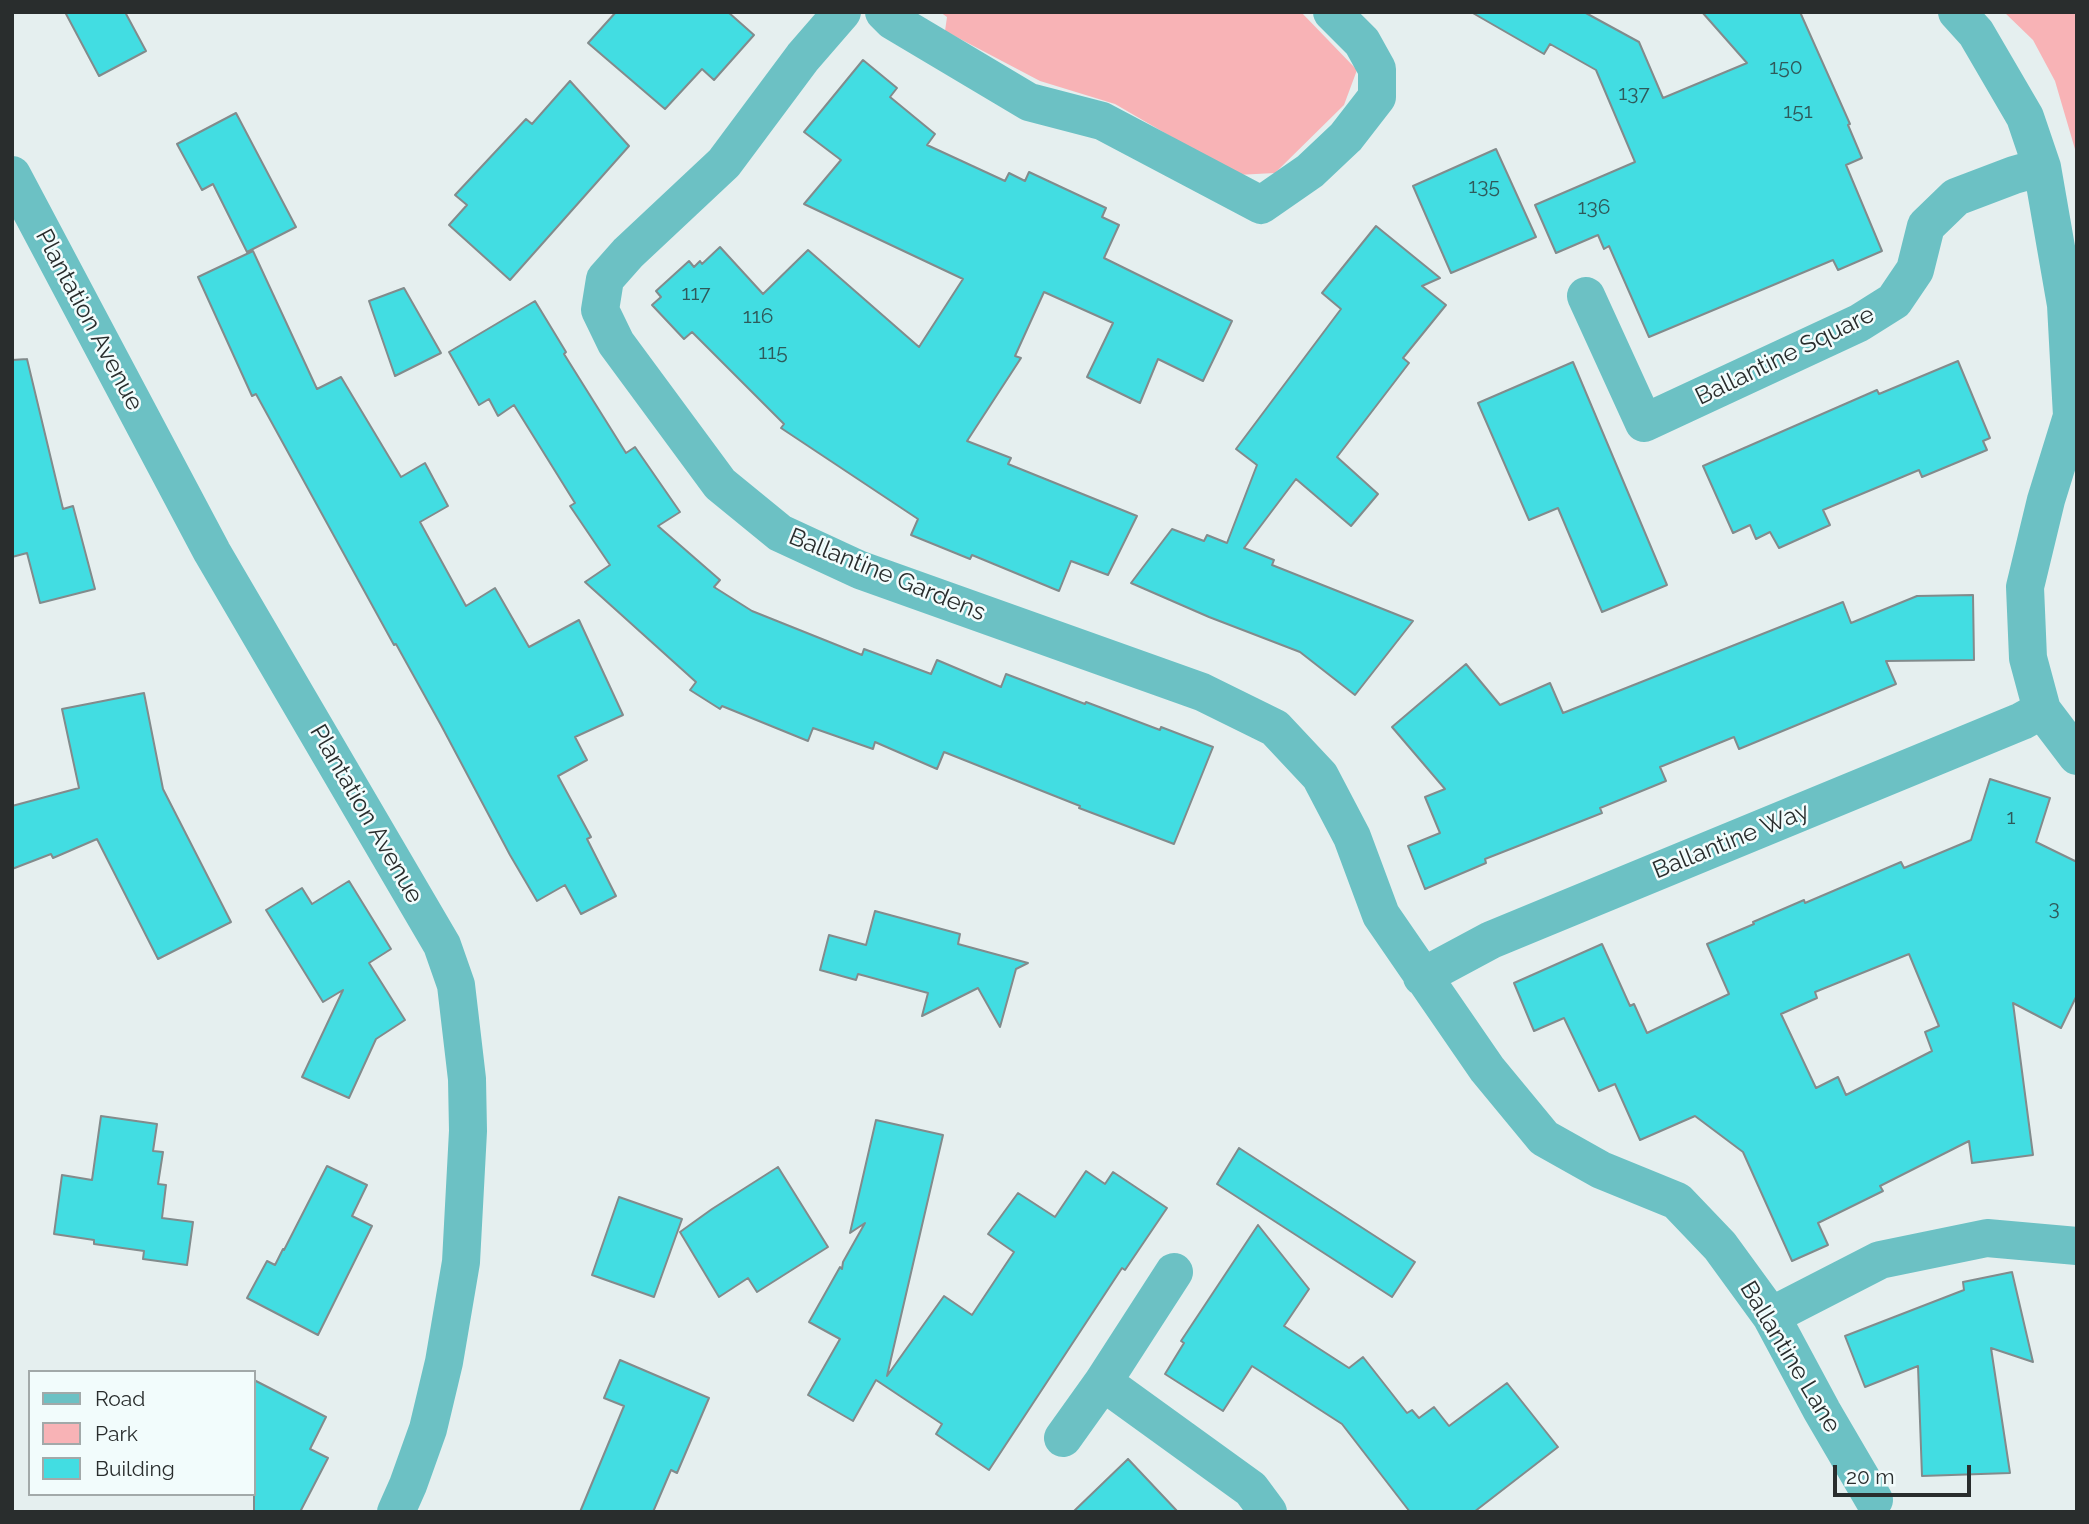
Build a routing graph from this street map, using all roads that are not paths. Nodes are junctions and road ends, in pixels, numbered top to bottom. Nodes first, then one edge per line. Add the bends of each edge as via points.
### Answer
1 (842, 12) edge
2 (884, 12) edge
3 (1332, 12) edge
4 (1957, 12) edge
5 (2042, 167) junction
6 (12, 175) edge
7 (1586, 296) dead end
8 (2071, 304) edge
9 (2042, 710) junction
10 (2077, 756) edge
11 (1422, 977) junction
12 (2077, 1246) edge
13 (1174, 1272) dead end
14 (1771, 1315) junction
15 (1103, 1382) junction
16 (1063, 1438) dead end
17 (1874, 1500) dead end
18 (396, 1512) edge
19 (1268, 1512) edge

1 - 11 street, Ballantine Gardens via 724,163 605,279 600,310 616,343 720,484 780,533 860,570 1202,692 1275,728 1321,776 1352,837 1381,915
2 - 3 street via 1029,102 1102,121 1261,205 1337,146 1377,97 1377,69 1362,42
4 - 5 street via 1976,33 2025,117
5 - 7 street, Ballantine Square via 1956,197 1926,226 1914,270 1894,301 1859,323 1644,423
5 - 8 street
6 - 18 street, Plantation Avenue via 212,552 442,945 456,985 467,1079 461,1262 428,1429
8 - 9 street via 2071,416 2025,587 2028,658
9 - 10 street
9 - 11 street, Ballantine Way via 1491,940
11 - 14 street, Ballantine Lane via 1487,1069 1544,1138 1601,1170 1677,1201 1720,1246
12 - 14 street via 1987,1238 1880,1260
13 - 15 street
14 - 17 street, Ballantine Lane
15 - 16 street
15 - 19 street via 1251,1489

